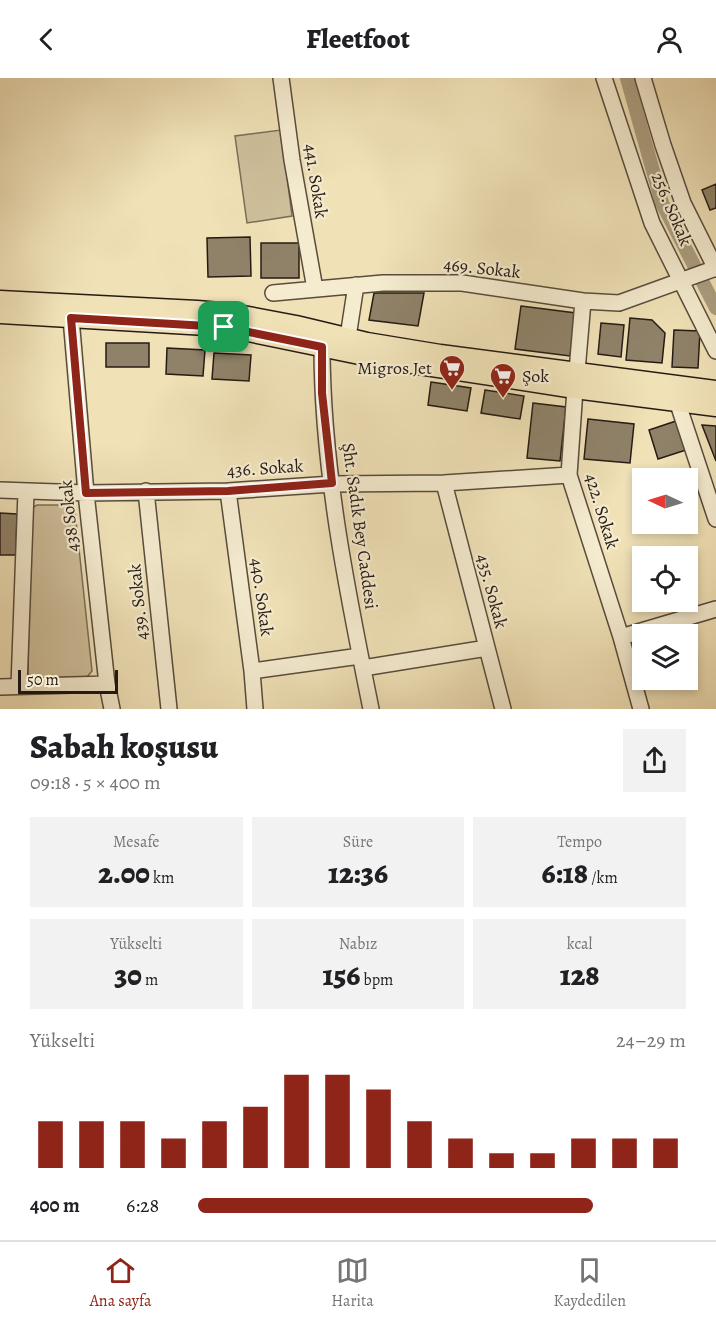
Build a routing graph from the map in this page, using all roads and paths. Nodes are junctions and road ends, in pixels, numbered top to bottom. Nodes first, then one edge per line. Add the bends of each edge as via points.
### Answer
1 (281, 78) edge
2 (604, 78) edge
3 (643, 78) edge
4 (714, 269) edge
5 (685, 279) junction
6 (356, 285) junction
7 (315, 289) junction
8 (273, 293) dead end
9 (0, 300) edge
10 (583, 300) junction
11 (0, 314) edge
12 (71, 318) junction
13 (348, 337) junction
14 (322, 347) junction
15 (716, 351) edge
16 (576, 380) junction
17 (716, 390) edge
18 (676, 401) junction
19 (716, 407) edge
20 (569, 475) junction
21 (332, 483) junction
22 (444, 483) junction
23 (0, 490) edge
24 (146, 491) junction
25 (228, 491) junction
26 (26, 492) junction
27 (86, 493) junction
28 (715, 512) edge
29 (716, 609) edge
30 (621, 637) junction
31 (487, 648) junction
32 (361, 662) junction
33 (252, 671) junction
34 (107, 684) junction
35 (0, 687) edge
36 (19, 687) junction
37 (112, 709) edge
38 (169, 709) edge
39 (255, 709) edge
40 (371, 709) edge
41 (503, 709) edge
42 (640, 709) edge

1 - 7 street, 441. Sokak
2 - 5 street, 256. Sokak via 652,223
3 - 4 street via 683,203
4 - 5 street, 469. Sokak
5 - 10 street, 469. Sokak via 620,303
5 - 15 street, 256. Sokak
6 - 7 street, 469. Sokak
6 - 10 street, 469. Sokak via 462,283
6 - 13 street
7 - 8 street, 469. Sokak
9 - 13 main road via 232,313
10 - 16 street, 422. Sokak
11 - 12 main road
12 - 14 main road via 224,327
12 - 27 street, 438 Sokak
13 - 16 main road
14 - 16 main road via 397,362
14 - 21 street, Şht. Sadık Bey Caddesi via 322,393
16 - 17 main road
16 - 18 main road
16 - 20 street, 422. Sokak
18 - 19 main road
18 - 28 street
20 - 22 street, 436. Sokak
20 - 30 street, 422. Sokak
21 - 22 street, 436. Sokak
21 - 25 street, 436. Sokak
21 - 32 street, Şht. Sadık Bey Caddesi
22 - 31 street, 435. Sokak
23 - 26 street, 436. Sokak
24 - 25 street, 436. Sokak
24 - 27 street, 436. Sokak
24 - 38 street, 439. Sokak
25 - 33 street, 440. Sokak
26 - 27 street, 436. Sokak
26 - 36 street
27 - 34 street, 438 Sokak
29 - 30 street
30 - 42 street, 422. Sokak
31 - 32 street
31 - 41 street, 435. Sokak
32 - 33 street
32 - 40 street, Şht. Sadık Bey Caddesi
33 - 39 street, 440. Sokak
34 - 36 street
34 - 37 street, 438 Sokak
35 - 36 street

